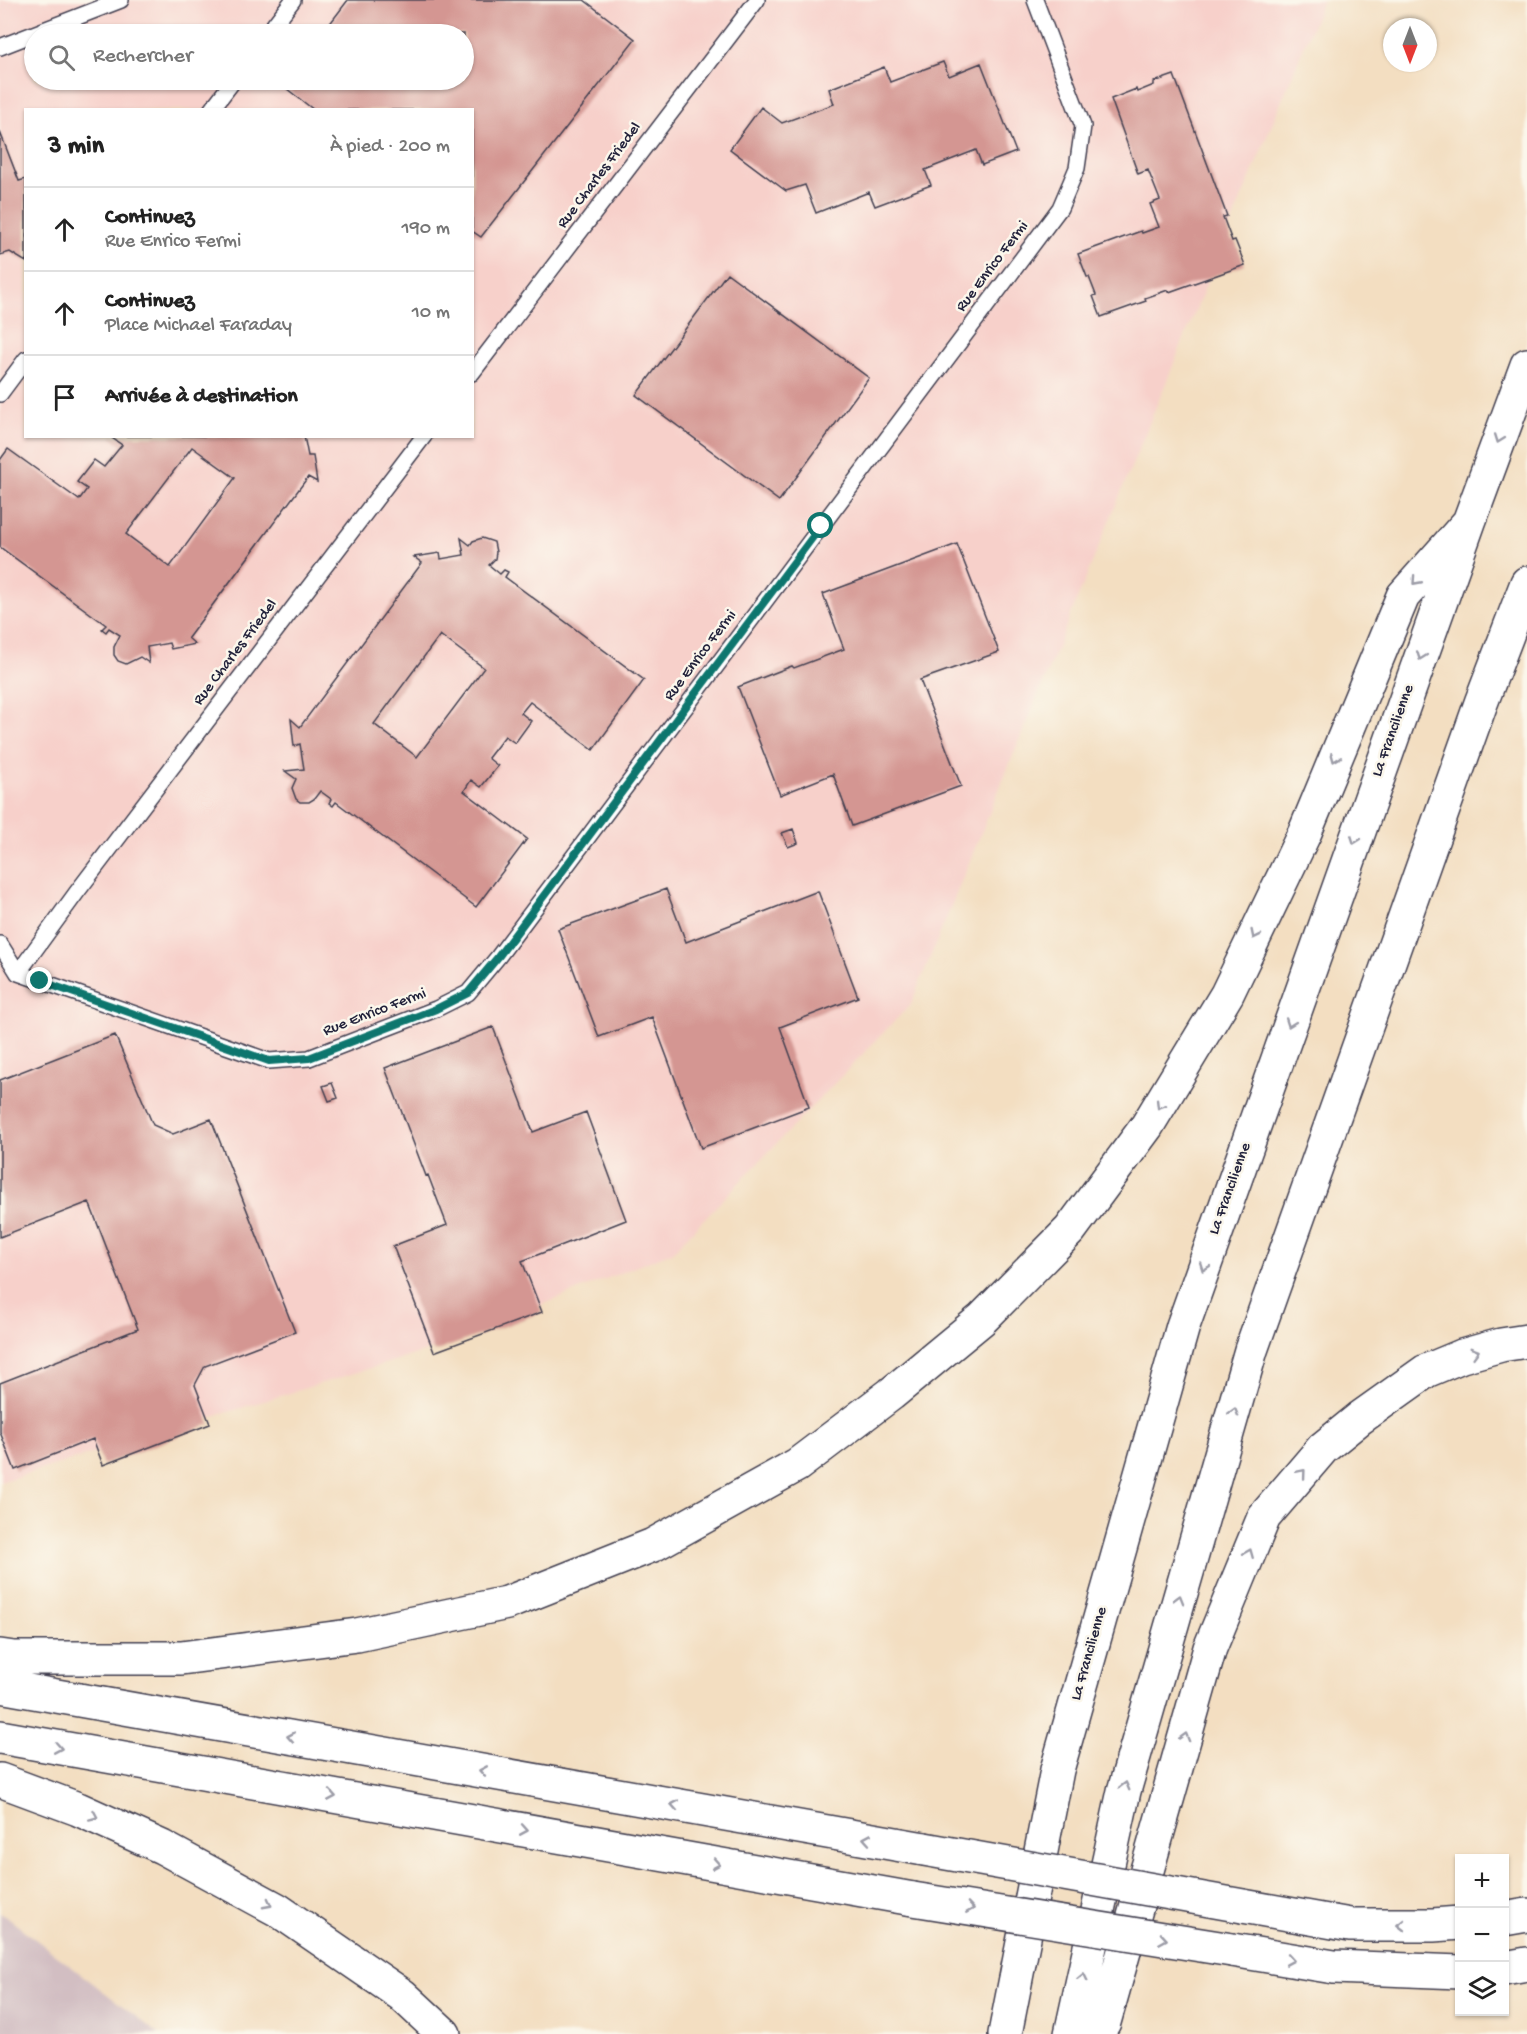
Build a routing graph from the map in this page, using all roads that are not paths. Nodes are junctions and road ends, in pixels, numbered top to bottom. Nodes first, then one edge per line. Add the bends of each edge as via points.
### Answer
1 (121, 0) edge
2 (293, 0) edge
3 (757, 0) edge
4 (1035, 0) edge
5 (59, 24) edge
6 (275, 24) edge
7 (24, 38) edge
8 (0, 47) edge
9 (226, 90) edge
10 (213, 108) edge
11 (24, 362) edge
12 (1527, 365) edge
13 (474, 370) edge
14 (0, 394) edge
15 (422, 438) edge
16 (1468, 522) junction
17 (1527, 583) edge
18 (0, 944) edge
19 (18, 973) junction
20 (1527, 1341) edge
21 (0, 1656) edge
22 (0, 1686) edge
23 (0, 1737) edge
24 (0, 1780) edge
25 (1527, 1915) edge
26 (1509, 1918) edge
27 (1455, 1924) edge
28 (1527, 1964) edge
29 (1509, 1967) edge
30 (1455, 1972) edge
31 (444, 2034) edge
32 (1005, 2034) edge
33 (1071, 2034) edge
34 (1096, 2034) edge

1 - 5 lane
2 - 6 lane
3 - 13 lane, Rue Charles Friedel
4 - 19 lane, Rue Enrico Fermi via 1083,126 1077,168 1060,208 468,993 309,1058 269,1061
7 - 8 lane
9 - 10 lane
11 - 14 lane
12 -> 16 highway, La Francilienne
15 - 19 lane, Rue Charles Friedel
16 -> 21 highway via 1403,596 1305,832 1227,994 1148,1126 1070,1230 982,1319 891,1394 797,1465 653,1545 507,1603 357,1635 181,1658
16 -> 32 highway, La Francilienne via 1183,1326 1057,1770
33 -> 17 highway via 1124,1791 1251,1350
18 - 19 lane
34 -> 20 highway via 1104,2022 1210,1648 1264,1517 1323,1448 1426,1371 1462,1356
27 -> 22 highway, bridge via 1350,1925
23 -> 30 highway, bridge via 912,1899 1334,1967
24 -> 31 highway via 78,1809 162,1847 278,1910 402,1995
25 - 26 highway
28 - 29 highway

